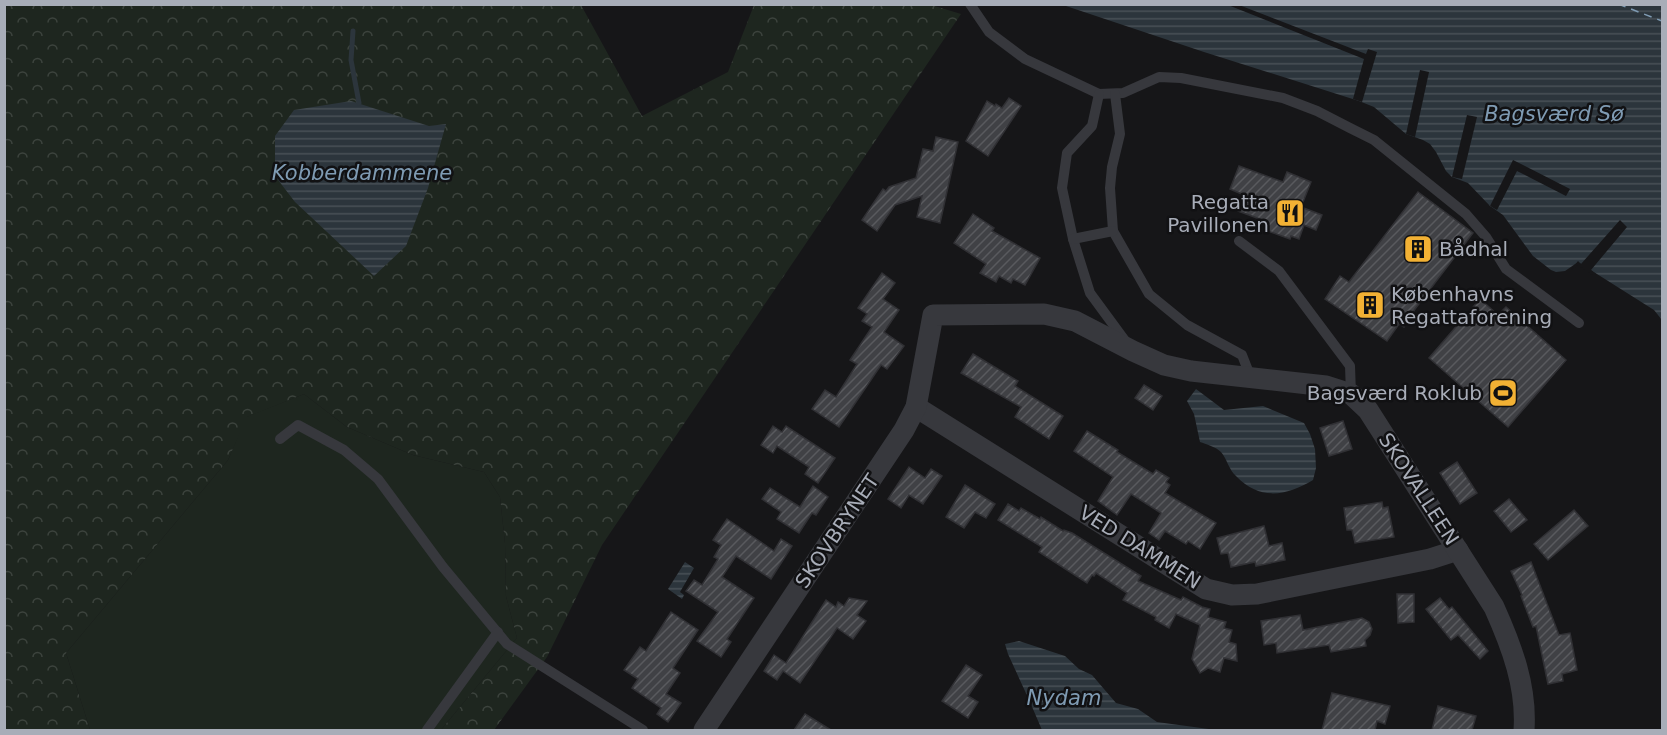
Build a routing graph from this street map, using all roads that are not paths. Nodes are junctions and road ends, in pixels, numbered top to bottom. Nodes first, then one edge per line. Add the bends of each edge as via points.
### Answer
1 (970, 4) edge
2 (1099, 94) junction
3 (1115, 94) junction
4 (1113, 231) junction
5 (1073, 239) junction
6 (1239, 241) dead end
7 (1579, 323) dead end
8 (1133, 351) junction
9 (1251, 378) junction
10 (1351, 394) junction
11 (916, 407) junction
12 (280, 439) dead end
13 (1458, 550) junction
14 (498, 632) junction
15 (427, 730) edge
16 (643, 730) edge
17 (704, 730) edge
18 (1524, 730) edge

1 - 2 lane via 989,32 1025,59
2 - 3 lane
2 - 5 lane via 1092,126 1067,153 1062,188
3 - 4 lane via 1120,134 1110,188
3 - 7 lane via 1159,77 1181,78 1283,98 1317,111 1374,140 1466,214 1506,269
4 - 5 lane
4 - 9 lane via 1149,294 1187,325 1242,355
5 - 8 lane via 1090,293
6 - 10 lane via 1279,271 1350,366
8 - 9 street via 1164,365
8 - 11 street, SKOVBRYNET via 1075,321 1044,314 933,315
9 - 10 street via 1326,386
10 - 13 street, SKOVALLEEN via 1368,410
11 - 13 street, VED DAMMEN via 1206,589 1232,595 1257,594
11 - 17 street, SKOVBRYNET
12 - 14 lane via 298,425 344,450 378,479 443,567
13 - 18 street, SKOVALLEEN via 1509,639 1519,673
14 - 15 lane
14 - 16 lane via 507,644

